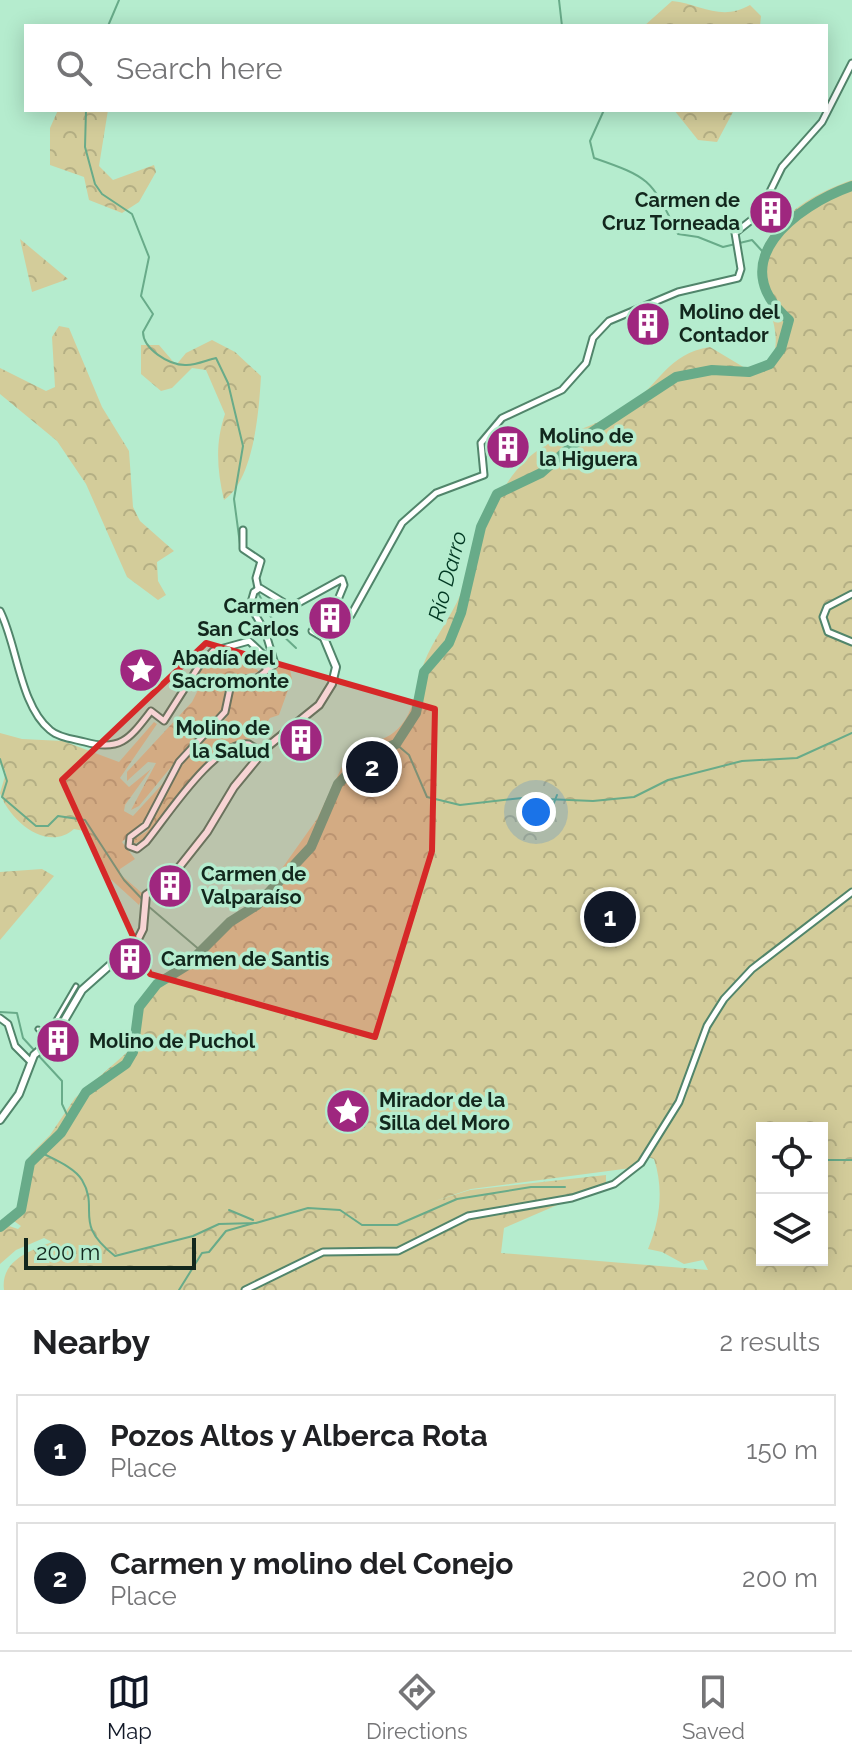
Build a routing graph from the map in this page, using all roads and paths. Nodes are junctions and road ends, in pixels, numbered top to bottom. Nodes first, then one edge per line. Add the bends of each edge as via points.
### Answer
1 (852, 63) edge
2 (828, 110) edge
3 (827, 112) edge
4 (243, 530) dead end
5 (258, 588) junction
6 (852, 594) edge
7 (0, 611) edge
8 (324, 638) junction
9 (852, 642) edge
10 (266, 670) junction
11 (263, 753) junction
12 (852, 892) edge
13 (76, 986) dead end
14 (0, 1018) edge
15 (51, 1040) junction
16 (32, 1059) junction
17 (0, 1120) edge
18 (245, 1290) edge

1 - 2 street
3 - 8 street via 782,167 759,214 739,227 734,237 738,278 678,292 609,321 593,338 586,363 562,390 496,424 481,443 484,475 436,493 402,523 356,607
4 - 5 street via 243,549 261,561
5 - 8 street via 291,607 334,581 344,581 337,602 312,631
5 - 10 street via 250,606 276,660
6 - 9 street via 827,607 823,617 828,632
7 - 10 street via 19,676 42,721 57,735 102,747 122,742 151,711 164,721 213,651 255,643 266,657
8 - 11 street via 336,667 332,684 313,712
10 - 11 street via 256,679 232,679 225,712 179,762 129,846 137,849 146,842 190,783 233,747 249,744
11 - 15 street via 163,888 144,898 137,941 82,990
12 - 18 street via 740,981 714,1014 684,1091 650,1149 614,1184 572,1198 468,1216 398,1251 323,1252
13 - 15 street via 48,1034 38,1029
14 - 16 street via 8,1024 15,1046
15 - 16 street
16 - 17 street via 19,1094

